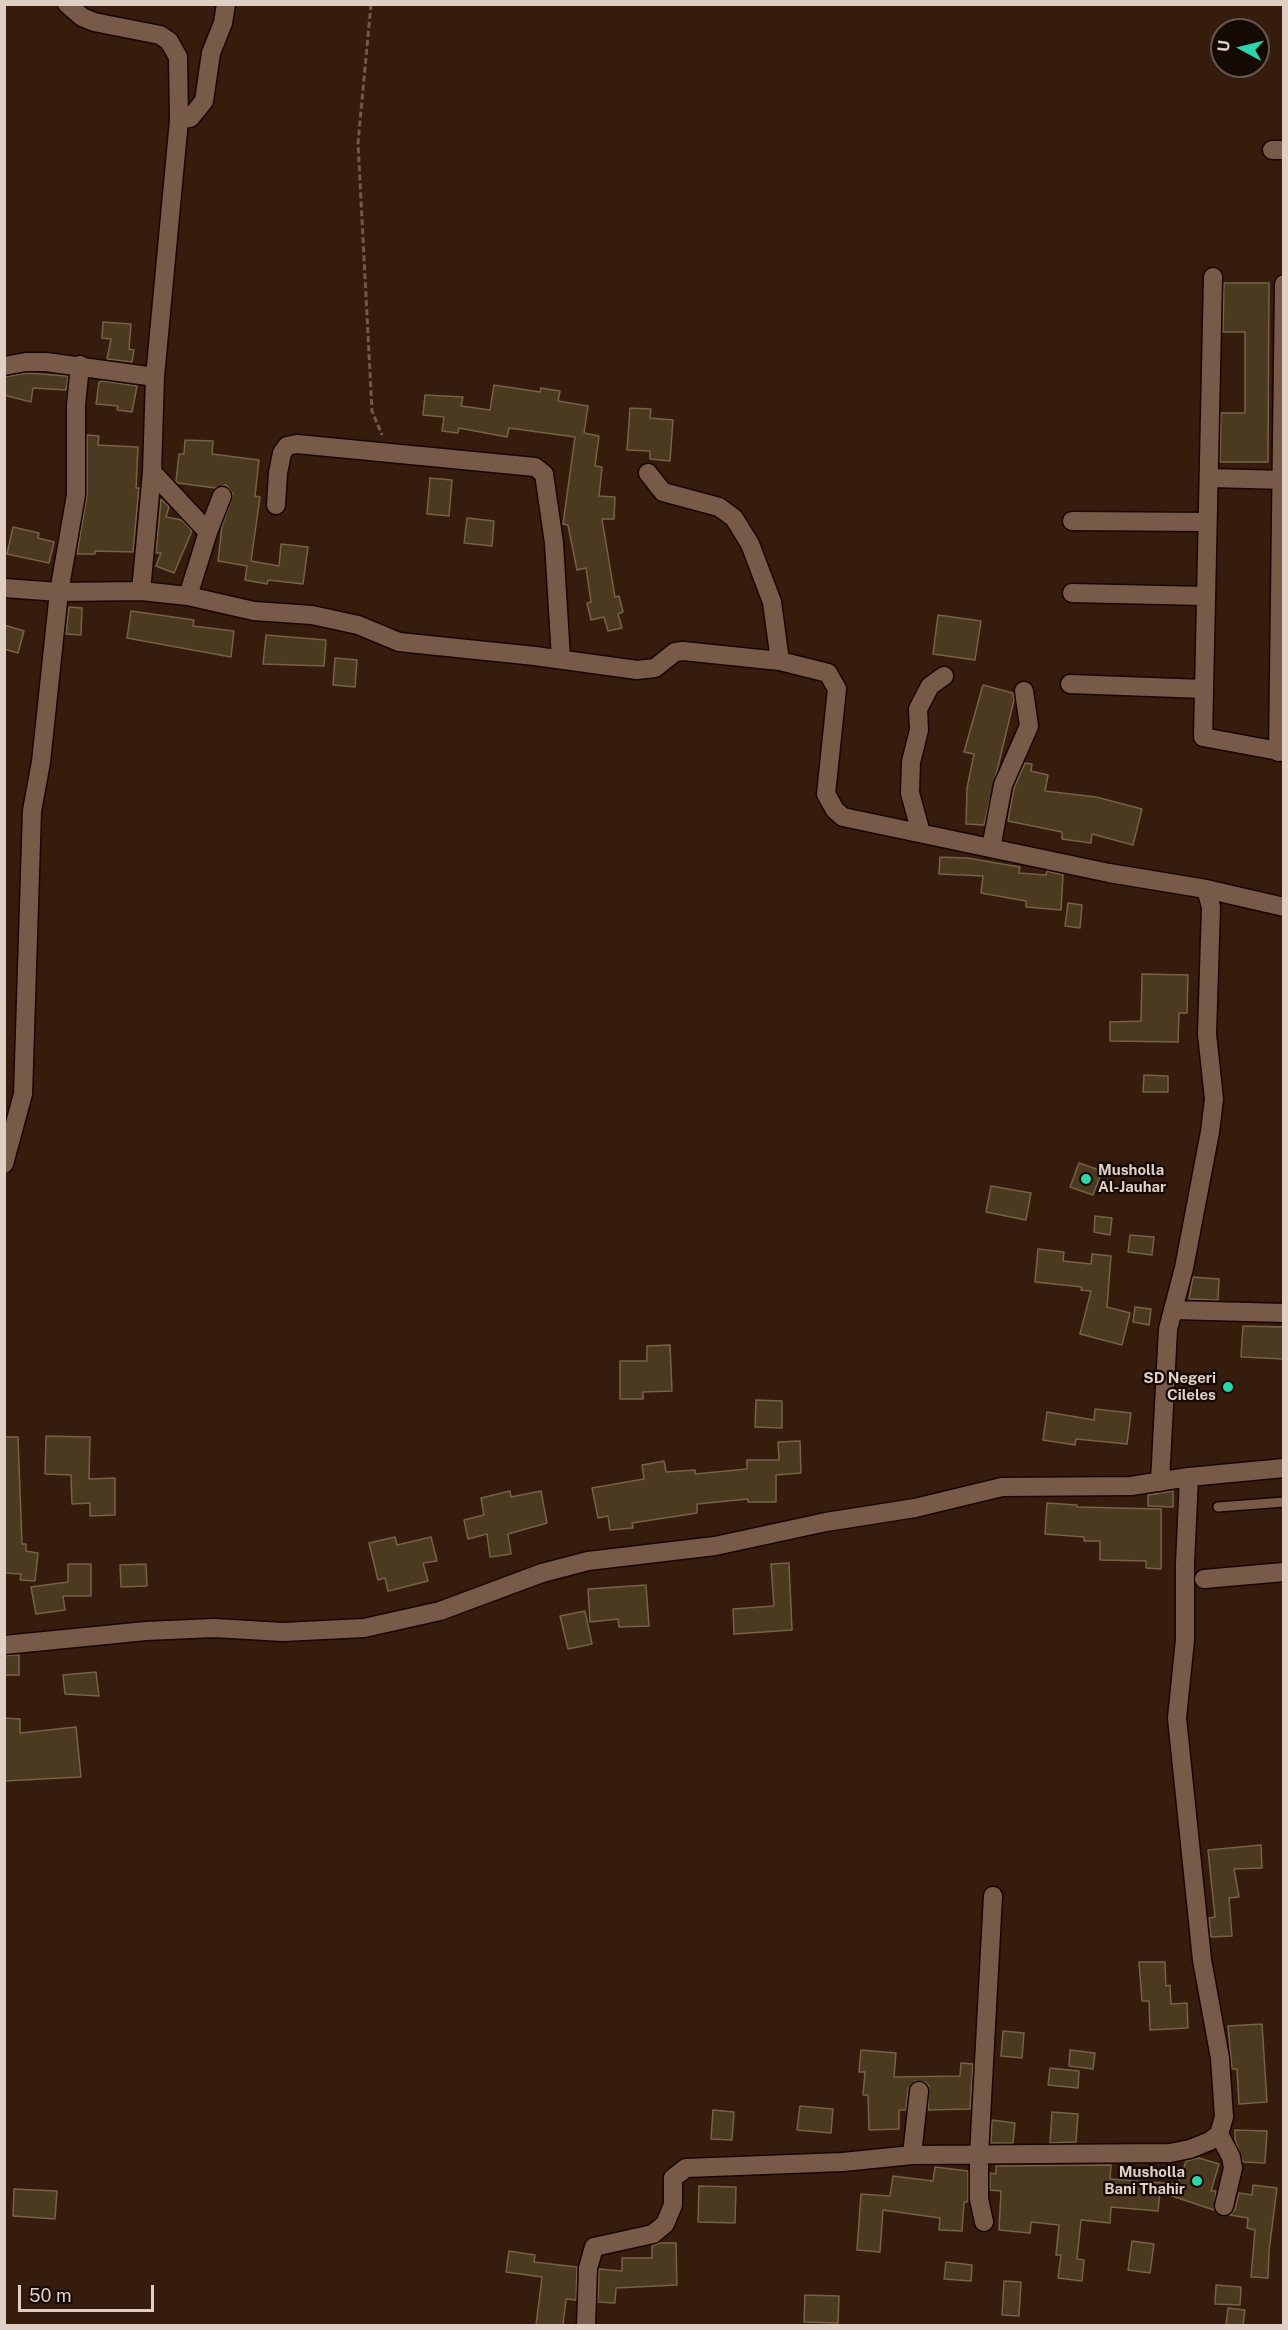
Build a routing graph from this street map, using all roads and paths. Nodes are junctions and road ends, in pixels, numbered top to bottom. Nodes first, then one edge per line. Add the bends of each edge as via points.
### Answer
1 (67, 4) edge
2 (226, 4) edge
3 (371, 4) edge
4 (178, 120) junction
5 (1213, 278) dead end
6 (1284, 284) edge
7 (80, 365) junction
8 (4, 366) edge
9 (155, 377) junction
10 (395, 452) junction
11 (152, 472) junction
12 (648, 473) dead end
13 (1211, 478) junction
14 (1283, 480) edge
15 (222, 496) dead end
16 (276, 505) dead end
17 (1072, 521) dead end
18 (1206, 522) junction
19 (208, 532) junction
20 (4, 588) edge
21 (59, 591) junction
22 (141, 591) junction
23 (1072, 593) dead end
24 (188, 596) junction
25 (1205, 596) junction
26 (561, 659) junction
27 (780, 661) junction
28 (944, 676) dead end
29 (1070, 684) dead end
30 (1203, 689) junction
31 (1024, 691) dead end
32 (1281, 752) edge
33 (921, 833) junction
34 (991, 848) junction
35 (1206, 889) junction
36 (1284, 907) edge
37 (4, 1164) edge
38 (1173, 1310) junction
39 (1284, 1313) edge
40 (1284, 1468) edge
41 (1189, 1477) junction
42 (1160, 1482) junction
43 (1284, 1503) edge
44 (1218, 1507) dead end
45 (1284, 1572) edge
46 (1204, 1579) dead end
47 (5, 1642) edge
48 (993, 1896) dead end
49 (919, 2091) dead end
50 (1219, 2134) junction
51 (912, 2154) junction
52 (979, 2155) junction
53 (1224, 2206) dead end
54 (984, 2222) dead end
55 (586, 2325) edge

1 - 4 street via 94,22 169,40 178,57
2 - 4 street via 211,53 204,101 190,118
3 - 10 path via 358,143 364,285 372,411 380,433
4 - 9 street
5 - 13 street
6 - 14 street
7 - 8 street via 26,362
7 - 9 street
7 - 21 street via 76,495
9 - 11 street
10 - 16 street via 287,446 278,473
10 - 26 street via 526,466 544,474 555,543
11 - 19 street
11 - 22 street
12 - 27 street via 663,492 719,507 734,519 750,544 772,602
13 - 14 street
13 - 18 street
14 - 32 street
15 - 19 street
17 - 18 street
18 - 25 street
19 - 24 street
20 - 21 street
21 - 22 street
21 - 37 street via 32,811 23,1094
22 - 24 street
23 - 25 street
24 - 26 street via 254,611 312,615 358,625 399,642
25 - 30 street
26 - 27 street via 637,670 655,668 668,656 683,651
27 - 33 street via 828,673 834,680 837,689 826,794 835,810 843,816
28 - 33 street via 930,686 918,709 910,793
29 - 30 street
30 - 32 street via 1203,737
31 - 34 street via 1029,726 1002,785
33 - 34 street
34 - 35 street
35 - 36 street
35 - 38 street via 1211,907 1207,1034 1214,1099
38 - 39 street
38 - 42 street via 1168,1329
40 - 41 street
41 - 42 street
41 - 50 street via 1185,1640 1177,1718 1202,1960 1220,2058 1224,2117
42 - 47 street via 1131,1486 1002,1487 915,1508 715,1546 588,1561 542,1573 440,1611 364,1628 283,1632 214,1628
43 - 44 lane
45 - 46 street
48 - 52 street
49 - 51 street
50 - 52 street via 1190,2149 1170,2152
50 - 53 street via 1233,2168
51 - 52 street
51 - 55 street via 843,2162 686,2168 674,2178 673,2205 665,2224 653,2234 594,2247 588,2268
52 - 54 street via 979,2199

